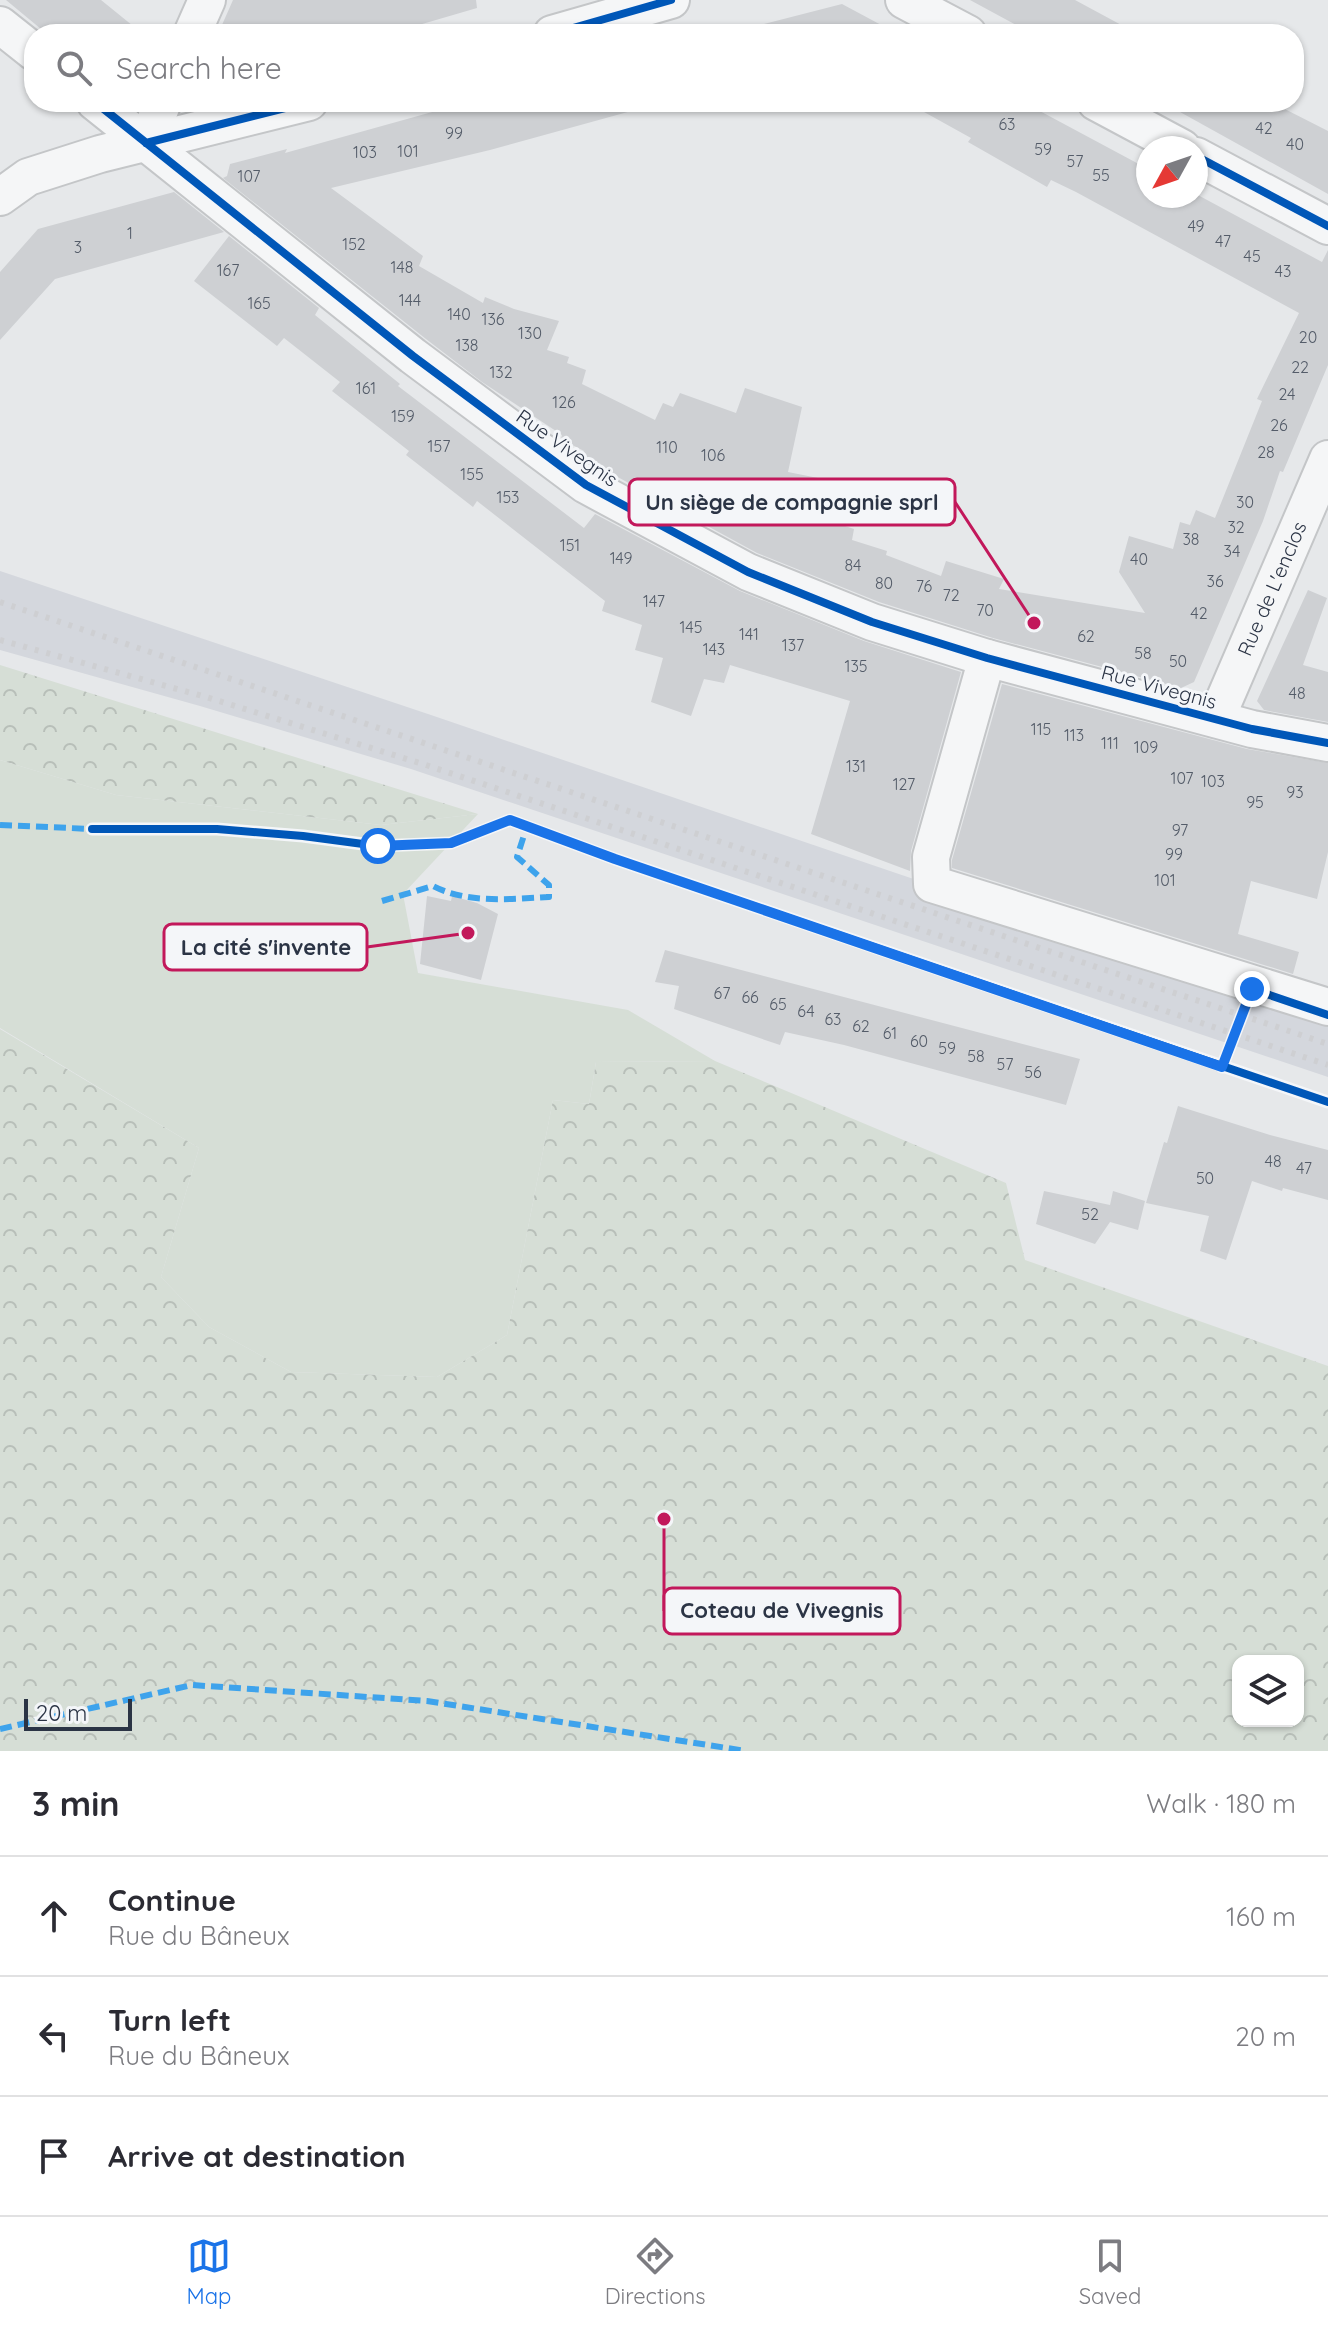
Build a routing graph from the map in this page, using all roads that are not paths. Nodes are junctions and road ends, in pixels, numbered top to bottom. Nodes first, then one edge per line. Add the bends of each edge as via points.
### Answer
1 (207, 0) edge
2 (671, 0) edge
3 (904, 0) edge
4 (196, 24) edge
5 (587, 24) edge
6 (949, 24) edge
7 (0, 25) edge
8 (24, 44) edge
9 (107, 112) edge
10 (159, 112) edge
11 (269, 112) edge
12 (1115, 112) edge
13 (1160, 136) edge
14 (146, 143) junction
15 (1208, 162) edge
16 (0, 197) edge
17 (1328, 226) edge
18 (1328, 459) edge
19 (987, 658) junction
20 (1216, 719) junction
21 (1328, 743) edge
22 (1328, 1007) edge

1 - 4 street
2 - 5 street
3 - 6 street
7 - 8 street
9 - 14 street, Rue Vivegnis
10 - 14 street
11 - 14 street
12 - 13 street
14 - 16 street via 28,177
14 - 19 street, Rue Vivegnis via 413,356 586,485 748,572 872,622
15 - 17 street
18 - 20 street, Rue de L'enclos
19 - 20 street, Rue Vivegnis
19 - 22 street via 931,857 932,884
20 - 21 street, Rue Vivegnis

